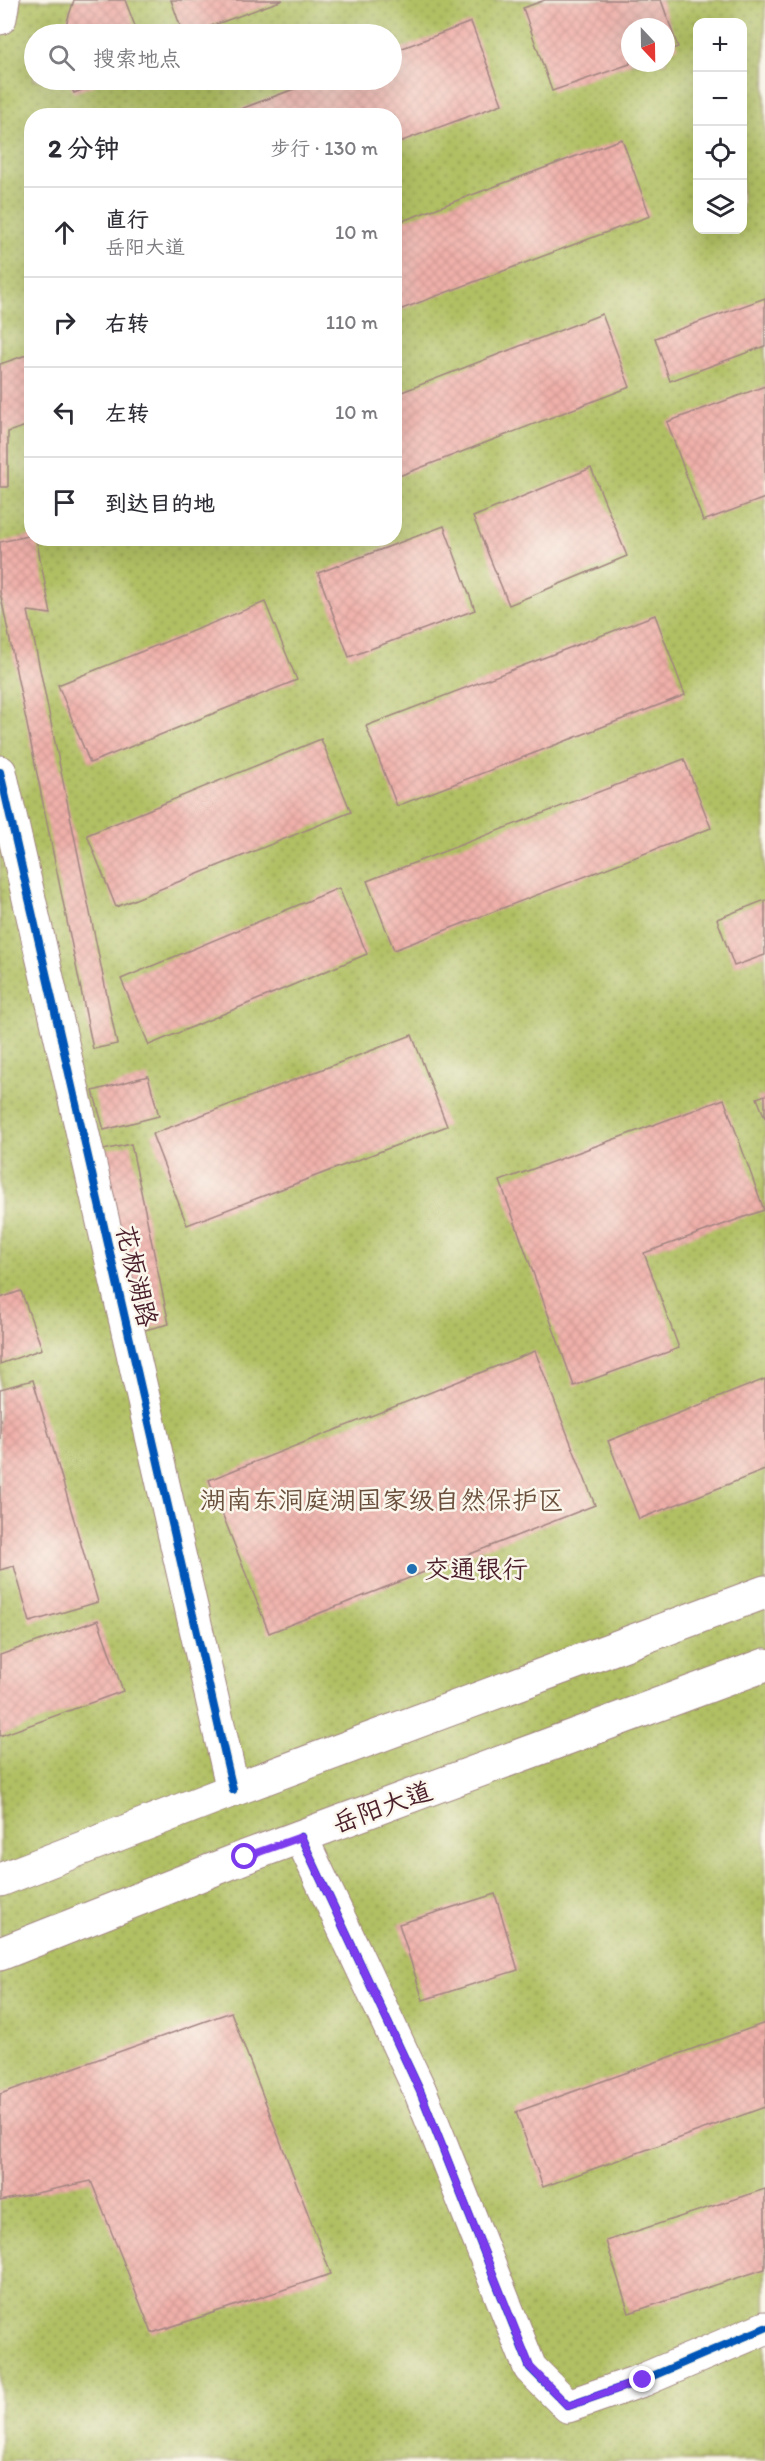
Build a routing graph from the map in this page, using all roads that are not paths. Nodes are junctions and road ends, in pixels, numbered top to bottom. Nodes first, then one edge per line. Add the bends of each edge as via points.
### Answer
1 (3, 0) edge
2 (0, 18) edge
3 (0, 772) edge
4 (765, 1592) edge
5 (765, 1665) edge
6 (233, 1790) junction
7 (301, 1837) junction
8 (0, 1880) edge
9 (0, 1953) edge
10 (765, 2328) edge

1 - 2 street
3 - 6 street, 花板湖路
4 - 6 street
5 - 7 street, 岳阳大道
6 - 8 street
7 - 9 street, 岳阳大道
7 - 10 street via 420,2091 530,2367 568,2406 643,2380

